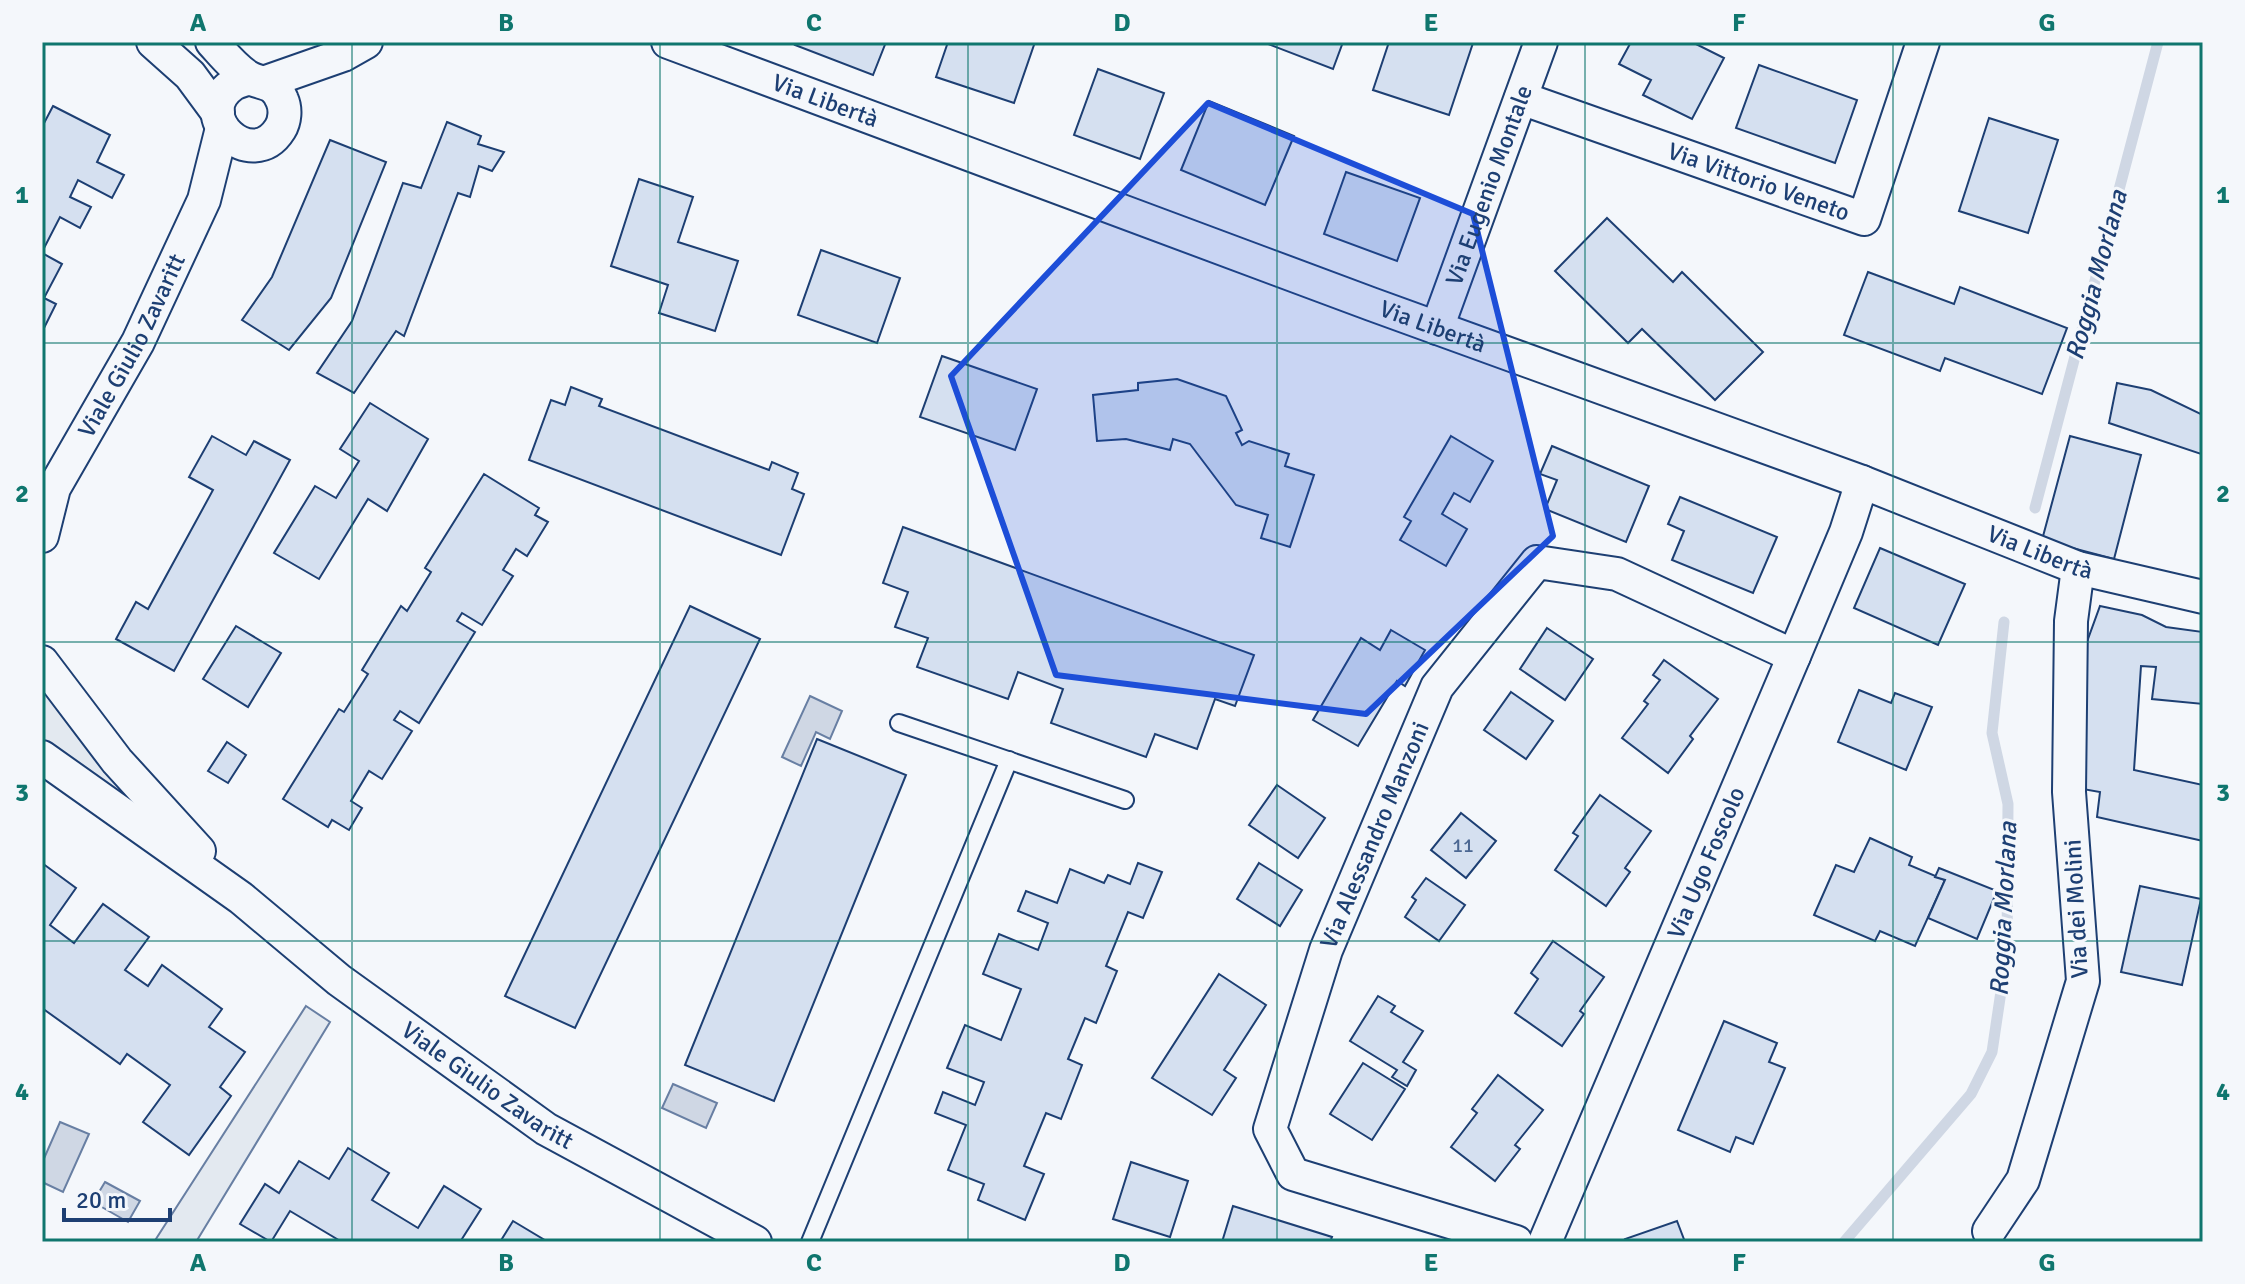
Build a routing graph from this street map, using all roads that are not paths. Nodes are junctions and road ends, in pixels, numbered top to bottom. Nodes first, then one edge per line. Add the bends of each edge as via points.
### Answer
1 (153, 42) edge
2 (212, 42) edge
3 (668, 42) edge
4 (1541, 42) edge
5 (1923, 42) edge
6 (354, 48) edge
7 (258, 80) junction
8 (1521, 98) junction
9 (285, 113) junction
10 (229, 129) junction
11 (1437, 328) junction
12 (1862, 482) junction
13 (48, 492) edge
14 (42, 536) edge
15 (2078, 568) junction
16 (2203, 597) edge
17 (1794, 656) junction
18 (42, 662) edge
19 (899, 723) dead end
20 (42, 757) edge
21 (1009, 760) junction
22 (1125, 800) dead end
23 (241, 898) junction
24 (1989, 1231) dead end
25 (755, 1242) edge
26 (810, 1242) edge
27 (1516, 1242) edge
28 (1545, 1242) edge

1 - 10 street via 190,75
2 - 7 street
3 - 11 street, Via Libertà
4 - 8 street, Via Eugenio Montale
5 - 8 street, Via Vittorio Veneto via 1864,219
6 - 7 street
6 - 9 street
7 - 9 street via 276,90
7 - 10 street via 232,85 220,99
8 - 11 street, Via Eugenio Montale
9 - 10 street via 283,125 264,144
10 - 13 street, Viale Giulio Zavaritt via 204,200 138,342
11 - 12 street, Via Libertà
12 - 15 street, Via Libertà
12 - 17 street, Via Ugo Foscolo
13 - 14 street, Viale Giulio Zavaritt
15 - 16 street, Via Libertà
15 - 24 street, Via dei Molini via 2071,621 2069,792 2083,981 2023,1180
17 - 27 street, Via Alessandro Manzoni via 1617,574 1537,562 1437,687 1326,950 1270,1129 1293,1174
17 - 28 street, Via Ugo Foscolo
18 - 23 street, Viale Giulio Zavaritt via 117,761
19 - 21 lane
20 - 23 street, Viale Giulio Zavaritt
21 - 22 lane
21 - 26 lane
23 - 25 street, Viale Giulio Zavaritt via 339,980 546,1129

